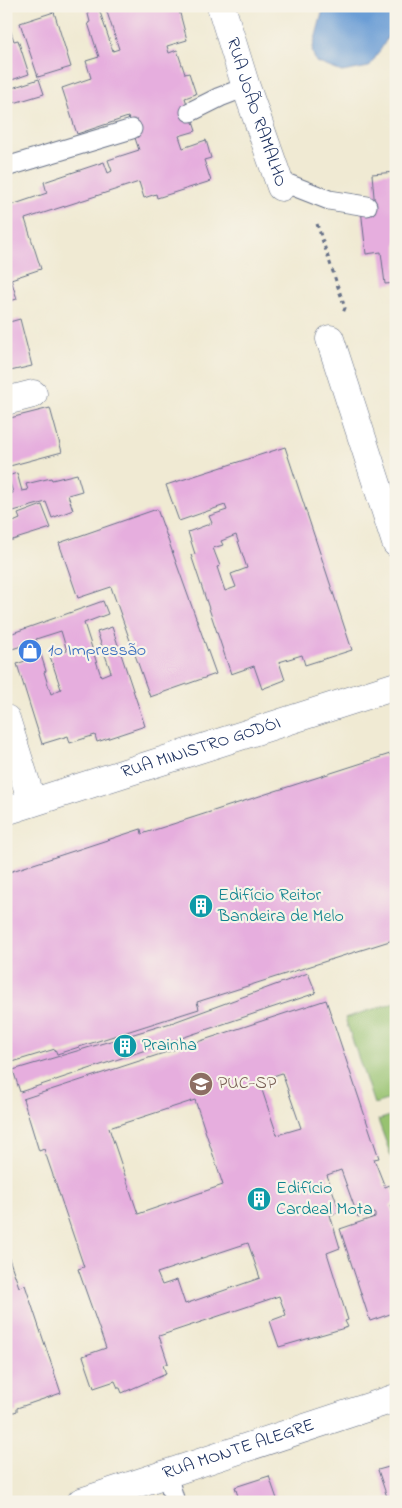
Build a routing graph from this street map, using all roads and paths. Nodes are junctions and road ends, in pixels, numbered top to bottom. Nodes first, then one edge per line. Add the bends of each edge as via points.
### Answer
1 (220, 6) edge
2 (246, 87) junction
3 (190, 112) dead end
4 (132, 129) dead end
5 (6, 167) edge
6 (280, 184) joint
7 (366, 206) dead end
8 (316, 221) dead end
9 (330, 340) joint
10 (33, 394) dead end
11 (6, 401) edge
12 (396, 543) edge
13 (396, 686) edge
14 (6, 719) edge
15 (32, 802) junction
16 (6, 811) edge
17 (396, 1398) edge
18 (167, 1474) junction
19 (81, 1502) edge
20 (175, 1502) edge

1 - 2 street, RUA JOÃO RAMALHO
2 - 3 lane
2 - 6 street, RUA JOÃO RAMALHO
4 - 5 lane
6 - 7 lane via 329,200
8 - 9 path via 345,308
9 - 12 street
10 - 11 street
13 - 15 street, RUA MINISTRO GODÓI
14 - 15 street
15 - 16 street, RUA MINISTRO GODÓI
17 - 18 street, RUA MONTE ALEGRE
18 - 19 street, RUA MONTE ALEGRE
18 - 20 lane

